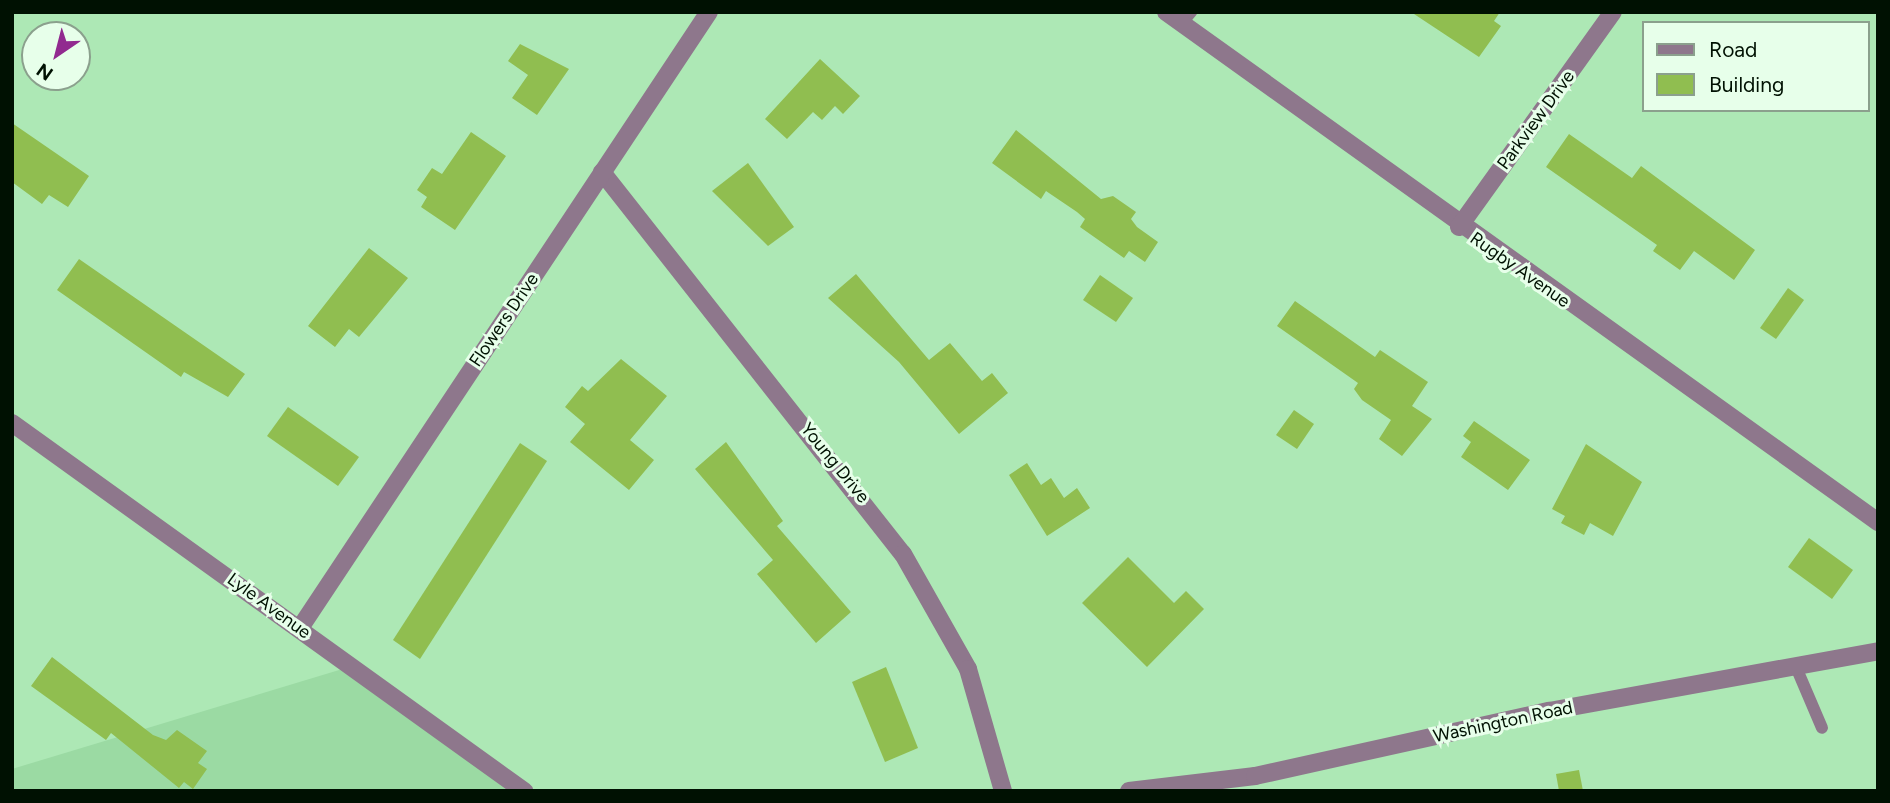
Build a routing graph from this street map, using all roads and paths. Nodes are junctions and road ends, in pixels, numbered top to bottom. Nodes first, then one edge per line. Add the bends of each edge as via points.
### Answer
1 (709, 12) edge
2 (1166, 12) edge
3 (1613, 12) edge
4 (1186, 18) edge
5 (602, 172) junction
6 (1459, 227) junction
7 (12, 423) edge
8 (1877, 521) edge
9 (300, 628) junction
10 (1878, 651) edge
11 (1796, 667) junction
12 (1822, 729) dead end
13 (1256, 783) edge
14 (524, 791) edge
15 (1003, 791) edge
16 (1129, 791) edge

1 - 5 street, Flowers Drive
2 - 4 street, Rugby Avenue
3 - 6 street, Parkview Drive
4 - 6 street, Rugby Avenue
5 - 9 street, Flowers Drive
5 - 15 street, Young Drive via 904,554 968,668
6 - 8 street, Rugby Avenue
7 - 9 street, Lyle Avenue
9 - 14 street, Lyle Avenue
10 - 11 street, Washington Road
11 - 12 lane
11 - 13 street, Washington Road via 1549,711
13 - 16 street, Washington Road

